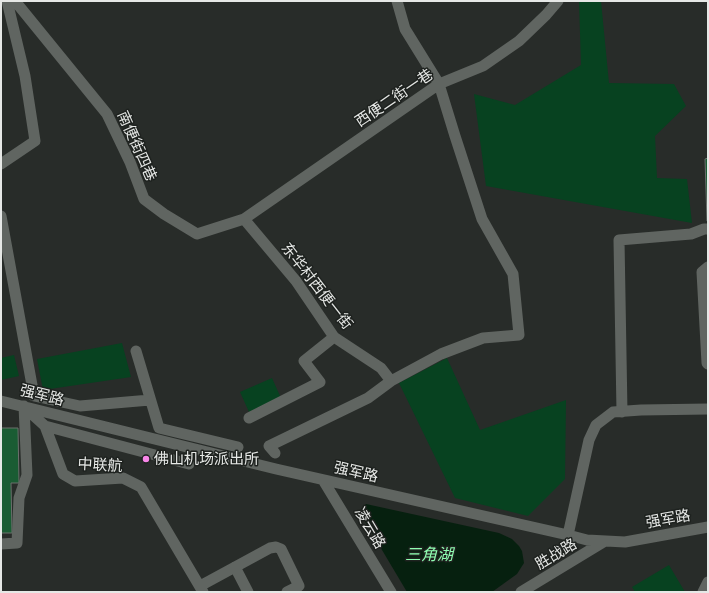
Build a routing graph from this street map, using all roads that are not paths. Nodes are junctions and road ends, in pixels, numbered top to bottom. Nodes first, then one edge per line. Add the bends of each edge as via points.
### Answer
1 (7, 1) edge
2 (14, 1) edge
3 (397, 1) edge
4 (558, 1) edge
5 (439, 84) junction
6 (1, 164) edge
7 (1, 216) edge
8 (244, 219) junction
9 (708, 229) edge
10 (708, 267) edge
11 (706, 317) edge
12 (334, 337) junction
13 (136, 351) dead end
14 (708, 364) edge
15 (391, 381) junction
16 (150, 400) junction
17 (1, 401) edge
18 (24, 406) junction
19 (708, 409) edge
20 (622, 412) junction
21 (249, 418) dead end
22 (45, 426) junction
23 (238, 447) dead end
24 (274, 453) dead end
25 (189, 464) dead end
26 (323, 480) junction
27 (708, 527) edge
28 (568, 535) junction
29 (605, 541) junction
30 (1, 544) edge
31 (235, 567) junction
32 (708, 582) edge
33 (202, 589) edge
34 (248, 592) edge
35 (287, 592) edge
36 (391, 592) edge
37 (521, 592) edge
38 (703, 592) edge

1 - 6 street via 25,76 35,141
2 - 8 street, 南便街四巷 via 107,114 130,162 144,200 196,234
3 - 5 street via 405,29
4 - 5 street, 西便二街一巷 via 520,41 483,66
5 - 8 street, 西便二街一巷
5 - 15 street via 482,219 513,274 519,335 483,338 441,354
7 - 16 street via 34,396 80,406
8 - 12 street, 东华村西便一街 via 296,281
9 - 20 street via 691,234 619,240
10 - 11 street via 702,272
11 - 14 street
12 - 15 street, 东华村西便一街 via 381,368
12 - 21 street via 304,361 320,382
13 - 16 street
15 - 24 street via 368,398 269,446
16 - 23 street via 159,428
17 - 18 street, 强军路
18 - 22 street, 中联航
18 - 26 street, 强军路
18 - 30 street via 28,475 19,498 17,543
19 - 20 street
20 - 28 street via 613,412 596,425 589,440
22 - 25 street
22 - 33 street, 中联航 via 62,474 75,481 123,478 141,487
26 - 28 street, 强军路
26 - 36 street, 凌云路
27 - 29 street, 强军路 via 625,542
28 - 29 street, 强军路
29 - 37 street, 胜战路
31 - 33 street
31 - 34 street
31 - 35 street via 270,548 281,549 299,586
32 - 38 street

